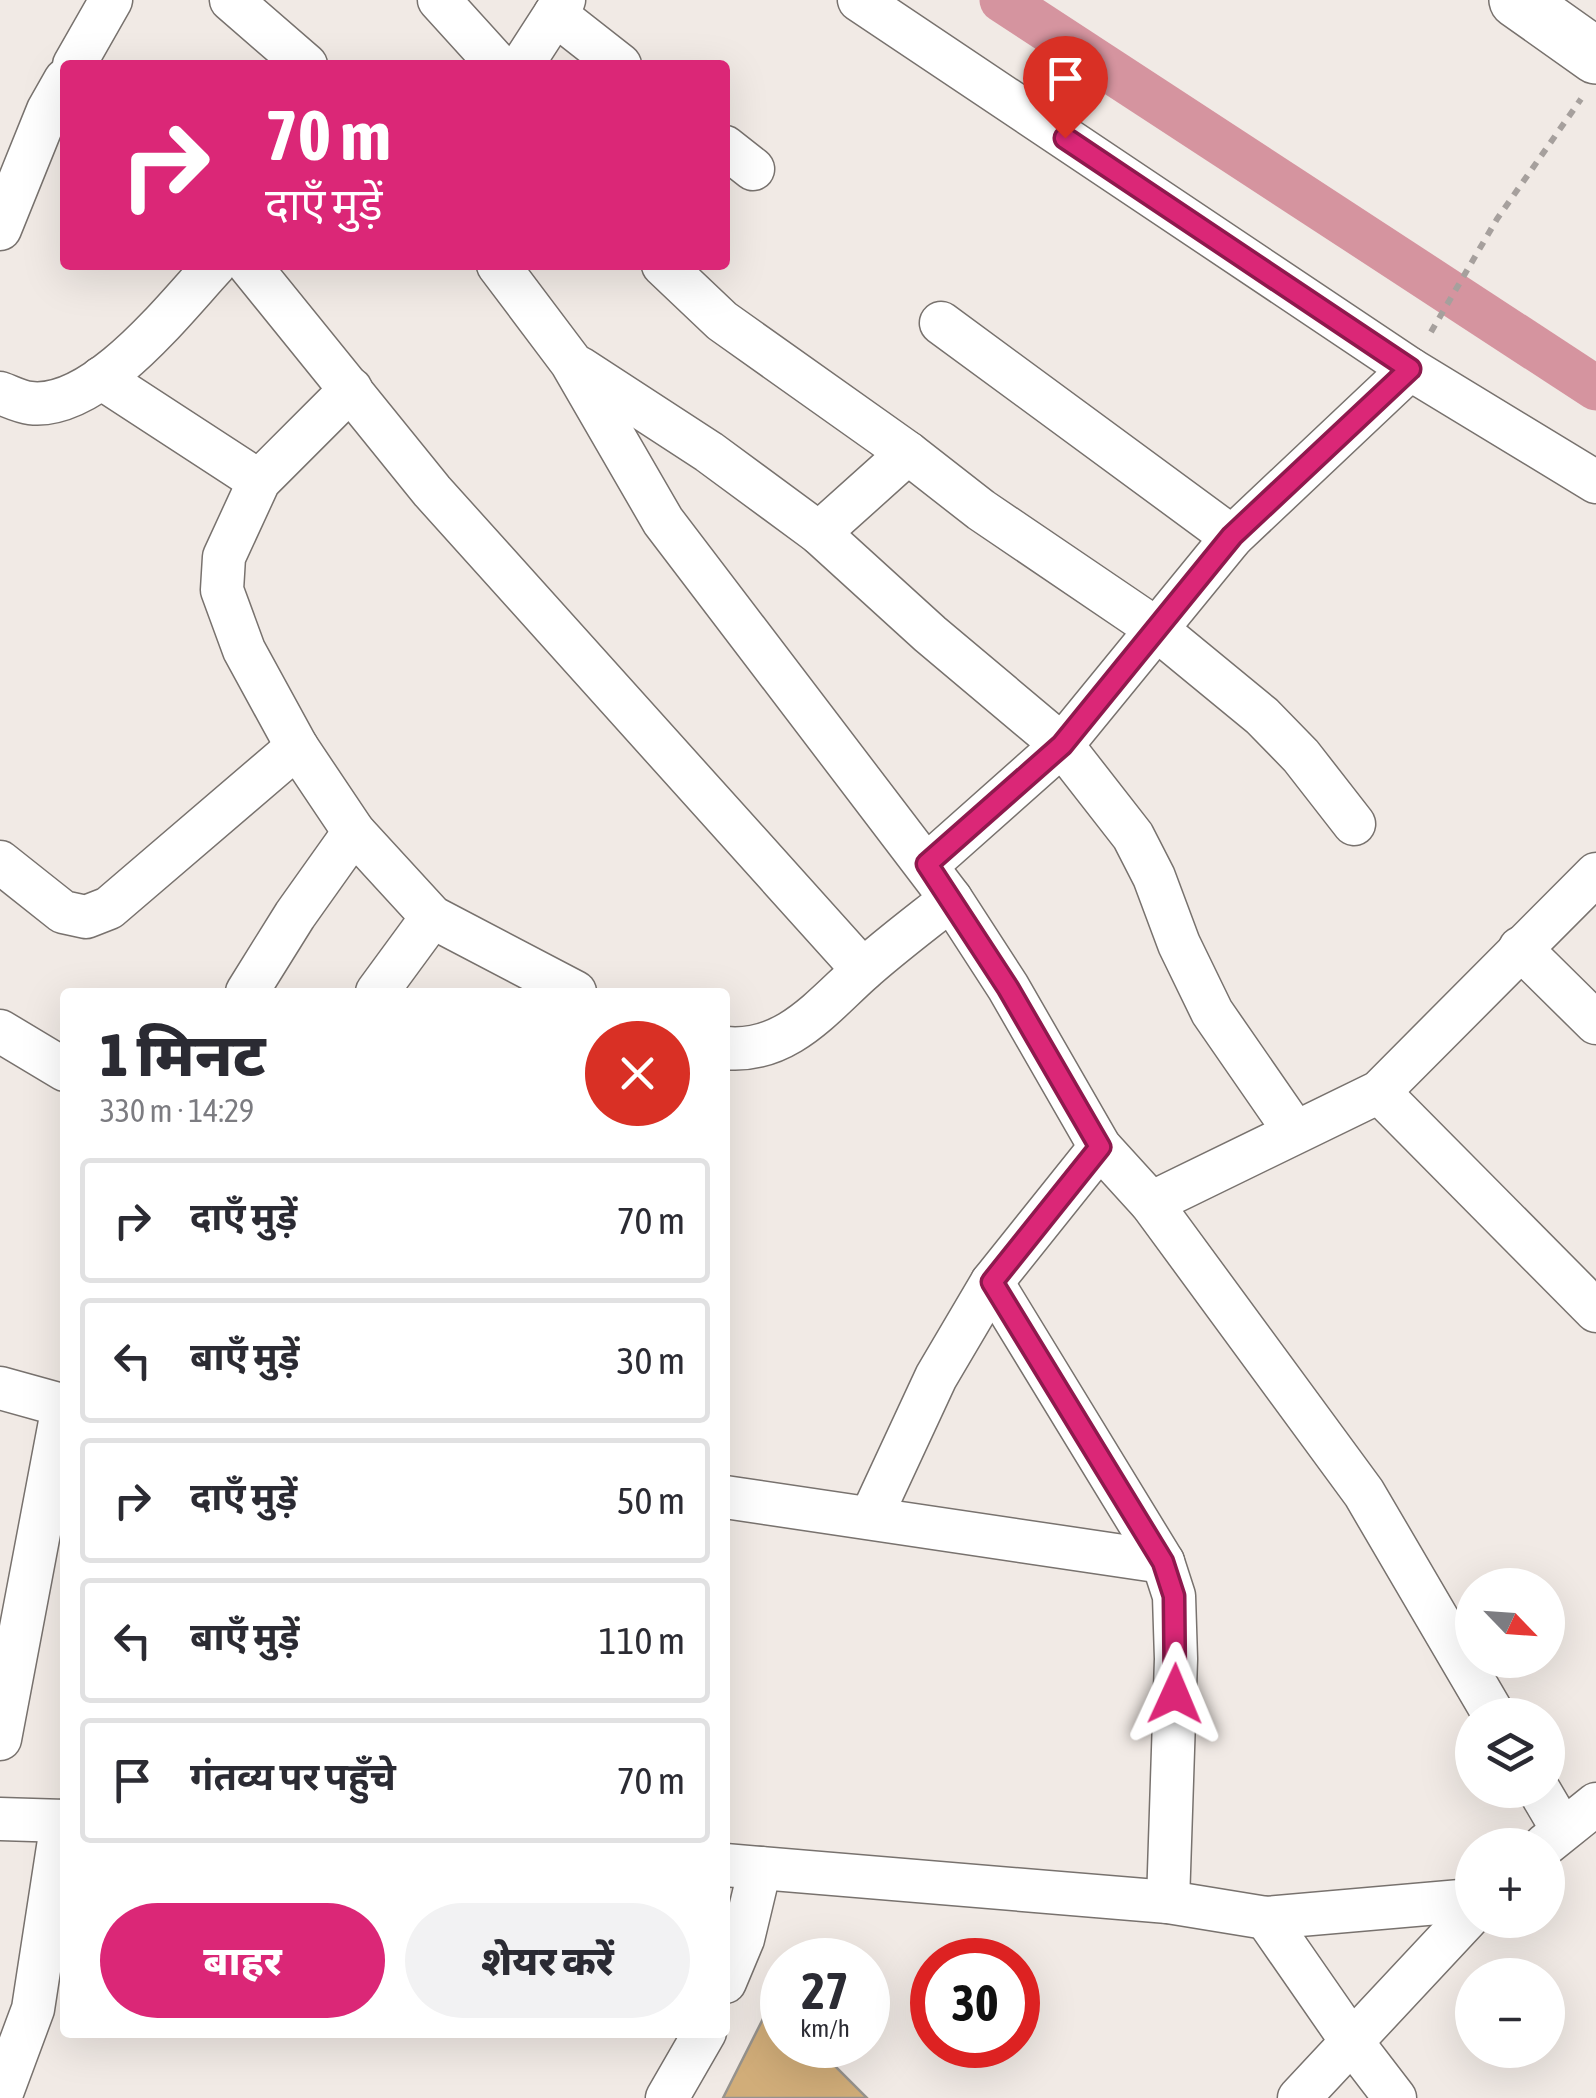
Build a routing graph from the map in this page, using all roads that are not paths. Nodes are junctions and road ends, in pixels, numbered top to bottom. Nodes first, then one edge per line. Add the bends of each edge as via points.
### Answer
1 (112, 0) edge
2 (231, 0) edge
3 (439, 0) edge
4 (859, 0) edge
5 (1517, 0) edge
6 (1572, 0) edge
7 (560, 7) edge
8 (1596, 16) edge
9 (77, 60) edge
10 (300, 60) edge
11 (493, 60) edge
12 (525, 60) edge
13 (615, 60) edge
14 (1590, 75) edge
15 (59, 104) edge
16 (0, 229) edge
17 (210, 270) edge
18 (253, 270) edge
19 (502, 270) edge
20 (667, 270) edge
21 (941, 324) dead end
22 (1418, 356) junction
23 (571, 362) junction
24 (101, 378) junction
25 (351, 389) junction
26 (0, 393) edge
27 (908, 454) junction
28 (259, 481) junction
29 (1596, 482) edge
30 (819, 533) junction
31 (1232, 536) junction
32 (1154, 628) junction
33 (1062, 745) junction
34 (297, 747) junction
35 (1354, 824) dead end
36 (354, 832) junction
37 (0, 862) edge
38 (1596, 874) edge
39 (939, 882) junction
40 (432, 917) junction
41 (1520, 948) junction
42 (863, 970) junction
43 (249, 988) edge
44 (380, 988) edge
45 (566, 988) edge
46 (1596, 1023) edge
47 (0, 1031) edge
48 (730, 1048) edge
49 (60, 1067) edge
50 (1379, 1092) junction
51 (1295, 1132) junction
52 (1100, 1147) junction
53 (1151, 1202) junction
54 (992, 1282) junction
55 (1596, 1310) edge
56 (0, 1388) edge
57 (60, 1405) edge
58 (60, 1427) edge
59 (730, 1498) edge
60 (870, 1517) junction
61 (1163, 1562) junction
62 (1484, 1698) edge
63 (0, 1739) edge
64 (0, 1820) edge
65 (60, 1821) edge
66 (743, 1867) edge
67 (60, 1871) edge
68 (1455, 1901) edge
69 (1168, 1902) junction
70 (1266, 1918) junction
71 (1455, 1932) edge
72 (730, 1970) edge
73 (49, 2010) edge
74 (702, 2038) edge
75 (1352, 2042) junction
76 (0, 2098) edge
77 (668, 2098) edge
78 (1299, 2098) edge
79 (1395, 2098) edge

1 - 9 street
2 - 10 street
3 - 11 street
4 - 22 street
5 - 14 street
6 - 8 street
7 - 12 street
7 - 13 street
15 - 16 street
17 - 24 street
18 - 25 street
19 - 23 street
20 - 27 street via 722,322
21 - 31 street
22 - 29 street
22 - 31 street
23 - 30 street
23 - 39 street via 662,520
24 - 26 street via 67,398 31,404
24 - 28 street
25 - 28 street
25 - 42 street via 432,491
27 - 30 street
27 - 32 street
28 - 34 street via 224,556 222,590 244,650
30 - 33 street
31 - 32 street
32 - 33 street
32 - 35 street via 1262,716
33 - 39 street
33 - 51 street via 1133,836 1212,1012
34 - 36 street
34 - 37 street via 110,908 86,917 63,912
36 - 40 street
36 - 43 street
38 - 41 street
39 - 42 street
39 - 52 street
40 - 44 street
40 - 45 street
41 - 46 street
41 - 50 street
42 - 48 street via 803,1027 777,1041
47 - 49 street
50 - 51 street
50 - 55 street
51 - 53 street
52 - 53 street
52 - 54 street
53 - 62 street via 1364,1493
54 - 60 street via 936,1377
54 - 61 street
56 - 57 street
58 - 63 street
59 - 60 street
60 - 61 street
61 - 69 street via 1174,1596 1176,1659
64 - 65 street
66 - 69 street
66 - 72 street via 743,1939
67 - 73 street
68 - 70 street
69 - 70 street
70 - 75 street
71 - 75 street
73 - 76 street
74 - 77 street
75 - 78 street
75 - 79 street

